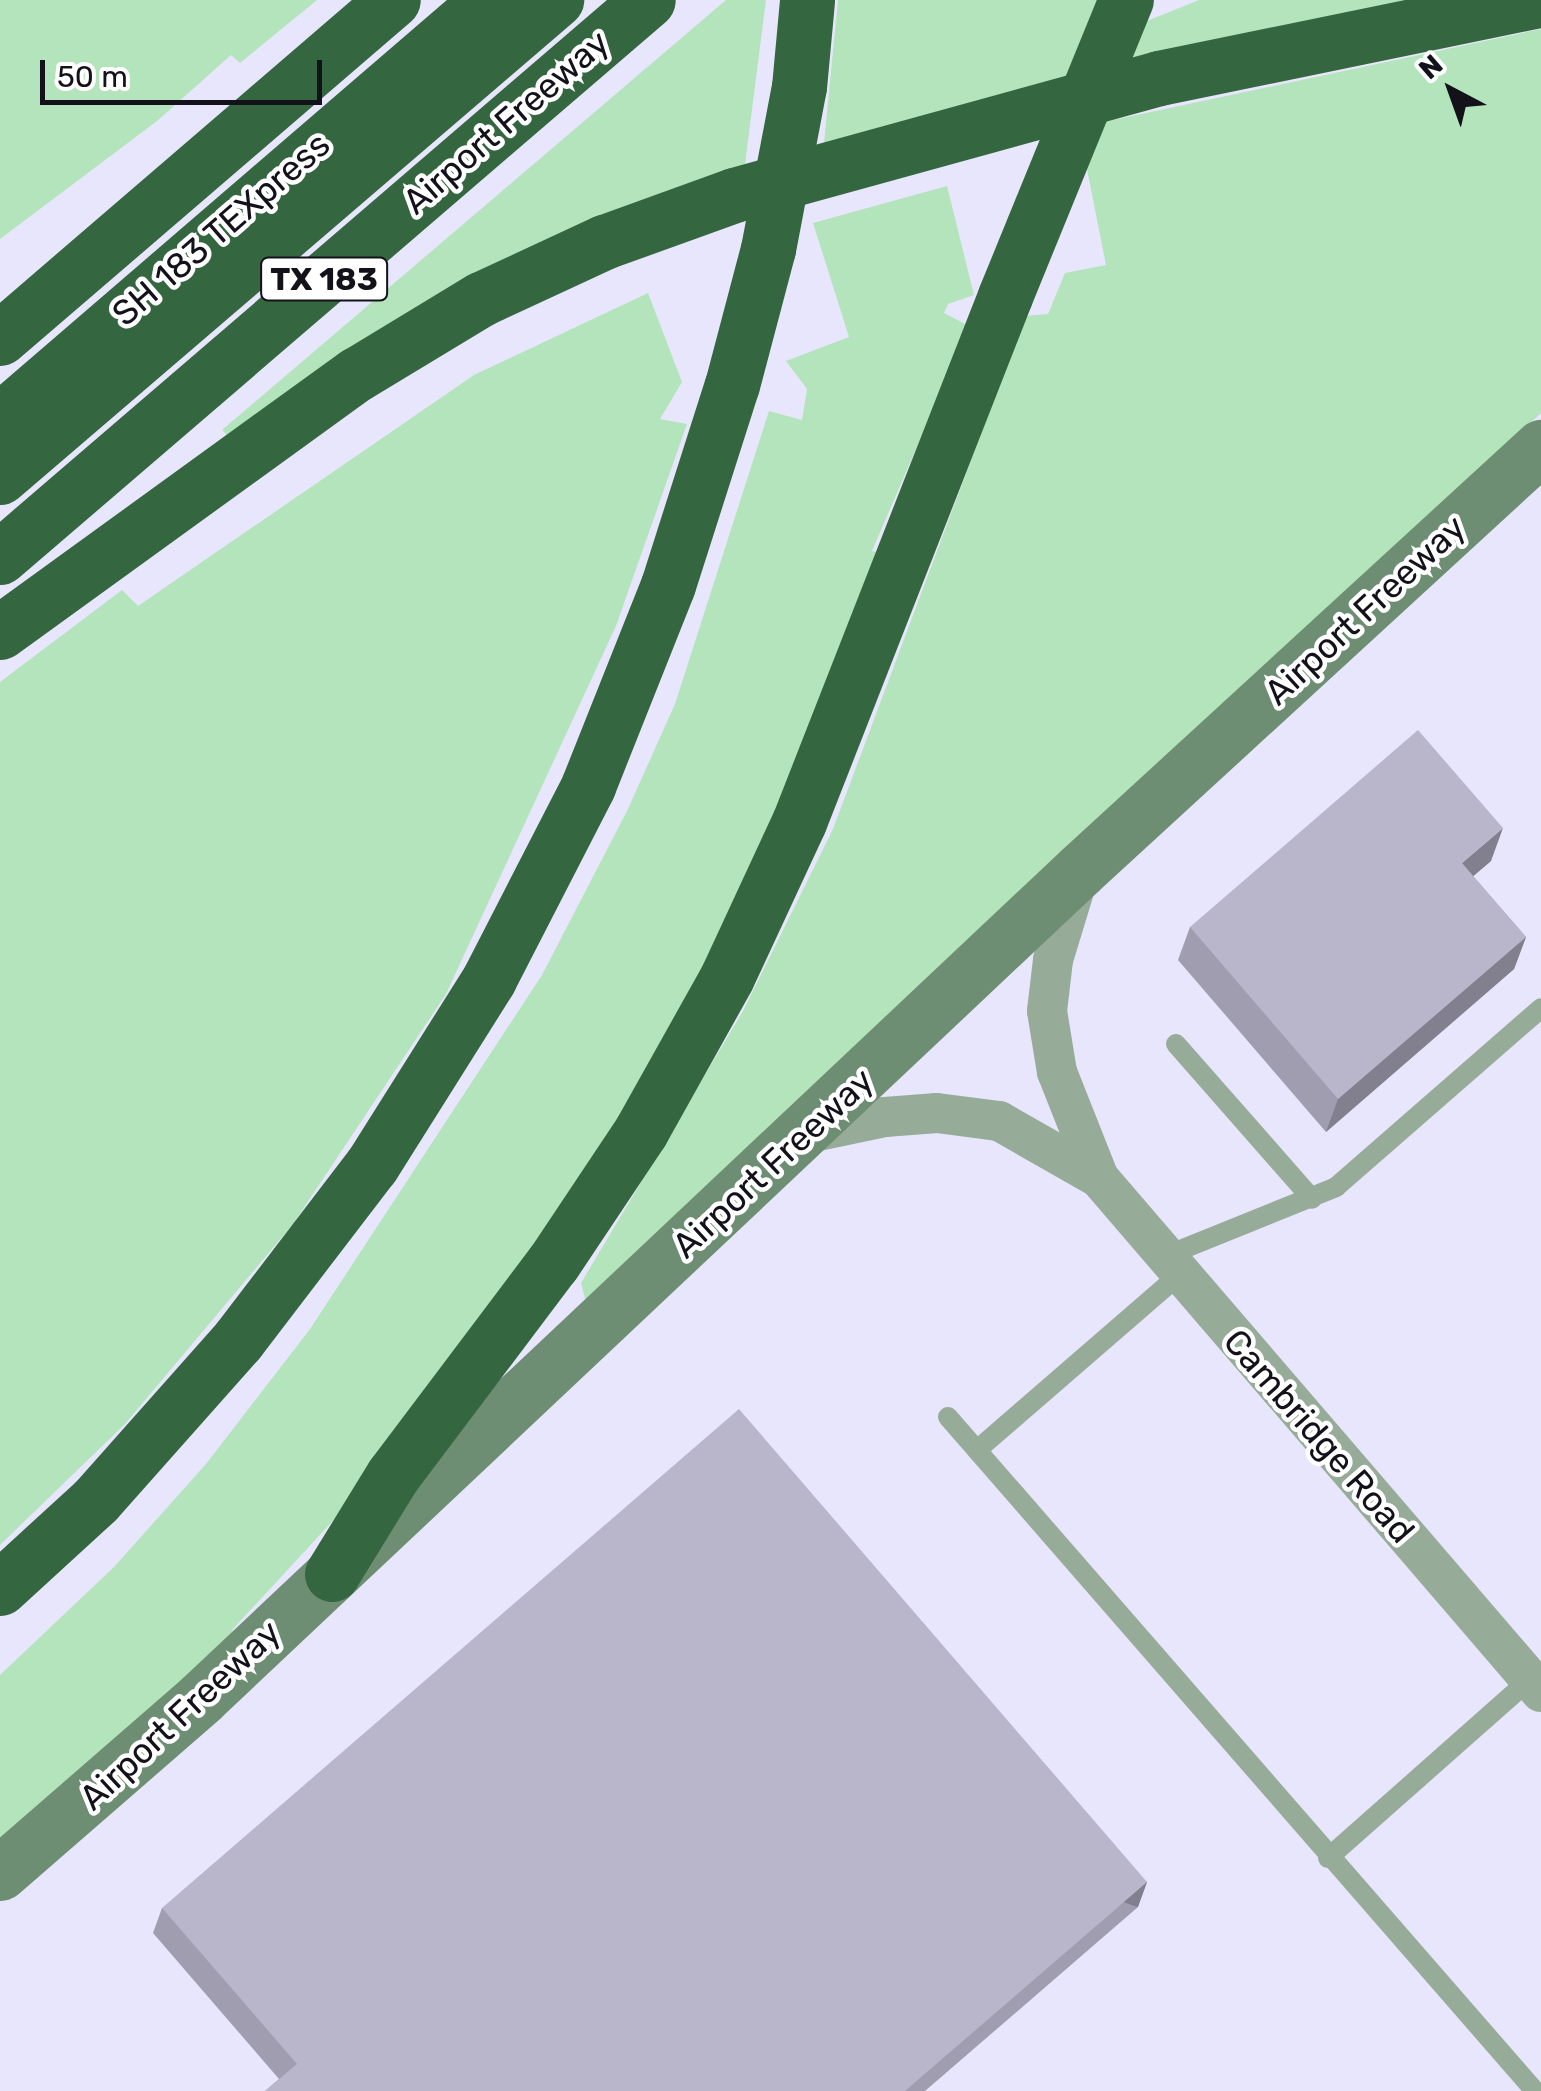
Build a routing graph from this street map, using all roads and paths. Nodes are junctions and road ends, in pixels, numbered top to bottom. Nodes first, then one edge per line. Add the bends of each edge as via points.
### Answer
1 (393, 0) edge
2 (488, 0) edge
3 (556, 0) edge
4 (648, 0) edge
5 (807, 0) edge
6 (1126, 0) edge
7 (1540, 0) edge
8 (158, 202) junction
9 (0, 286) edge
10 (0, 338) edge
11 (0, 420) edge
12 (1541, 447) edge
13 (0, 477) edge
14 (0, 558) edge
15 (0, 632) edge
16 (1080, 870) junction
17 (1541, 1008) edge
18 (1176, 1044) dead end
19 (804, 1134) junction
20 (1100, 1178) junction
21 (1312, 1199) junction
22 (1171, 1266) junction
23 (948, 1416) dead end
24 (977, 1450) junction
25 (332, 1574) junction
26 (0, 1588) edge
27 (1537, 1680) edge
28 (1328, 1858) junction
29 (0, 1873) edge
30 (1535, 2091) edge

1 - 8 highway
2 - 11 highway, SH 183 TEXpress
3 - 13 highway, SH 183 TEXpress
4 - 14 highway, Airport Freeway / TX 183
5 - 26 highway, bridge via 799,87 768,249 668,585 595,767 489,979 372,1165 238,1340 96,1500
6 - 25 highway, bridge via 800,822 727,977 641,1131 552,1264 392,1475
7 - 15 highway via 1159,78 734,195 604,242 480,300 357,374
8 - 9 highway
8 - 10 highway
12 - 16 main road, Airport Freeway
16 - 19 main road, Airport Freeway
16 - 20 street, Cambridge Road via 1053,960 1047,1011 1057,1072
17 - 21 lane via 1336,1188
18 - 21 lane
19 - 20 street, Cambridge Road via 885,1116 938,1113 999,1121
19 - 25 main road, Airport Freeway
20 - 22 street, Cambridge Road
21 - 22 lane
22 - 24 lane
22 - 27 street, Cambridge Road
23 - 24 lane
24 - 28 lane
25 - 29 main road, Airport Freeway via 47,1838
27 - 28 lane
28 - 30 lane

